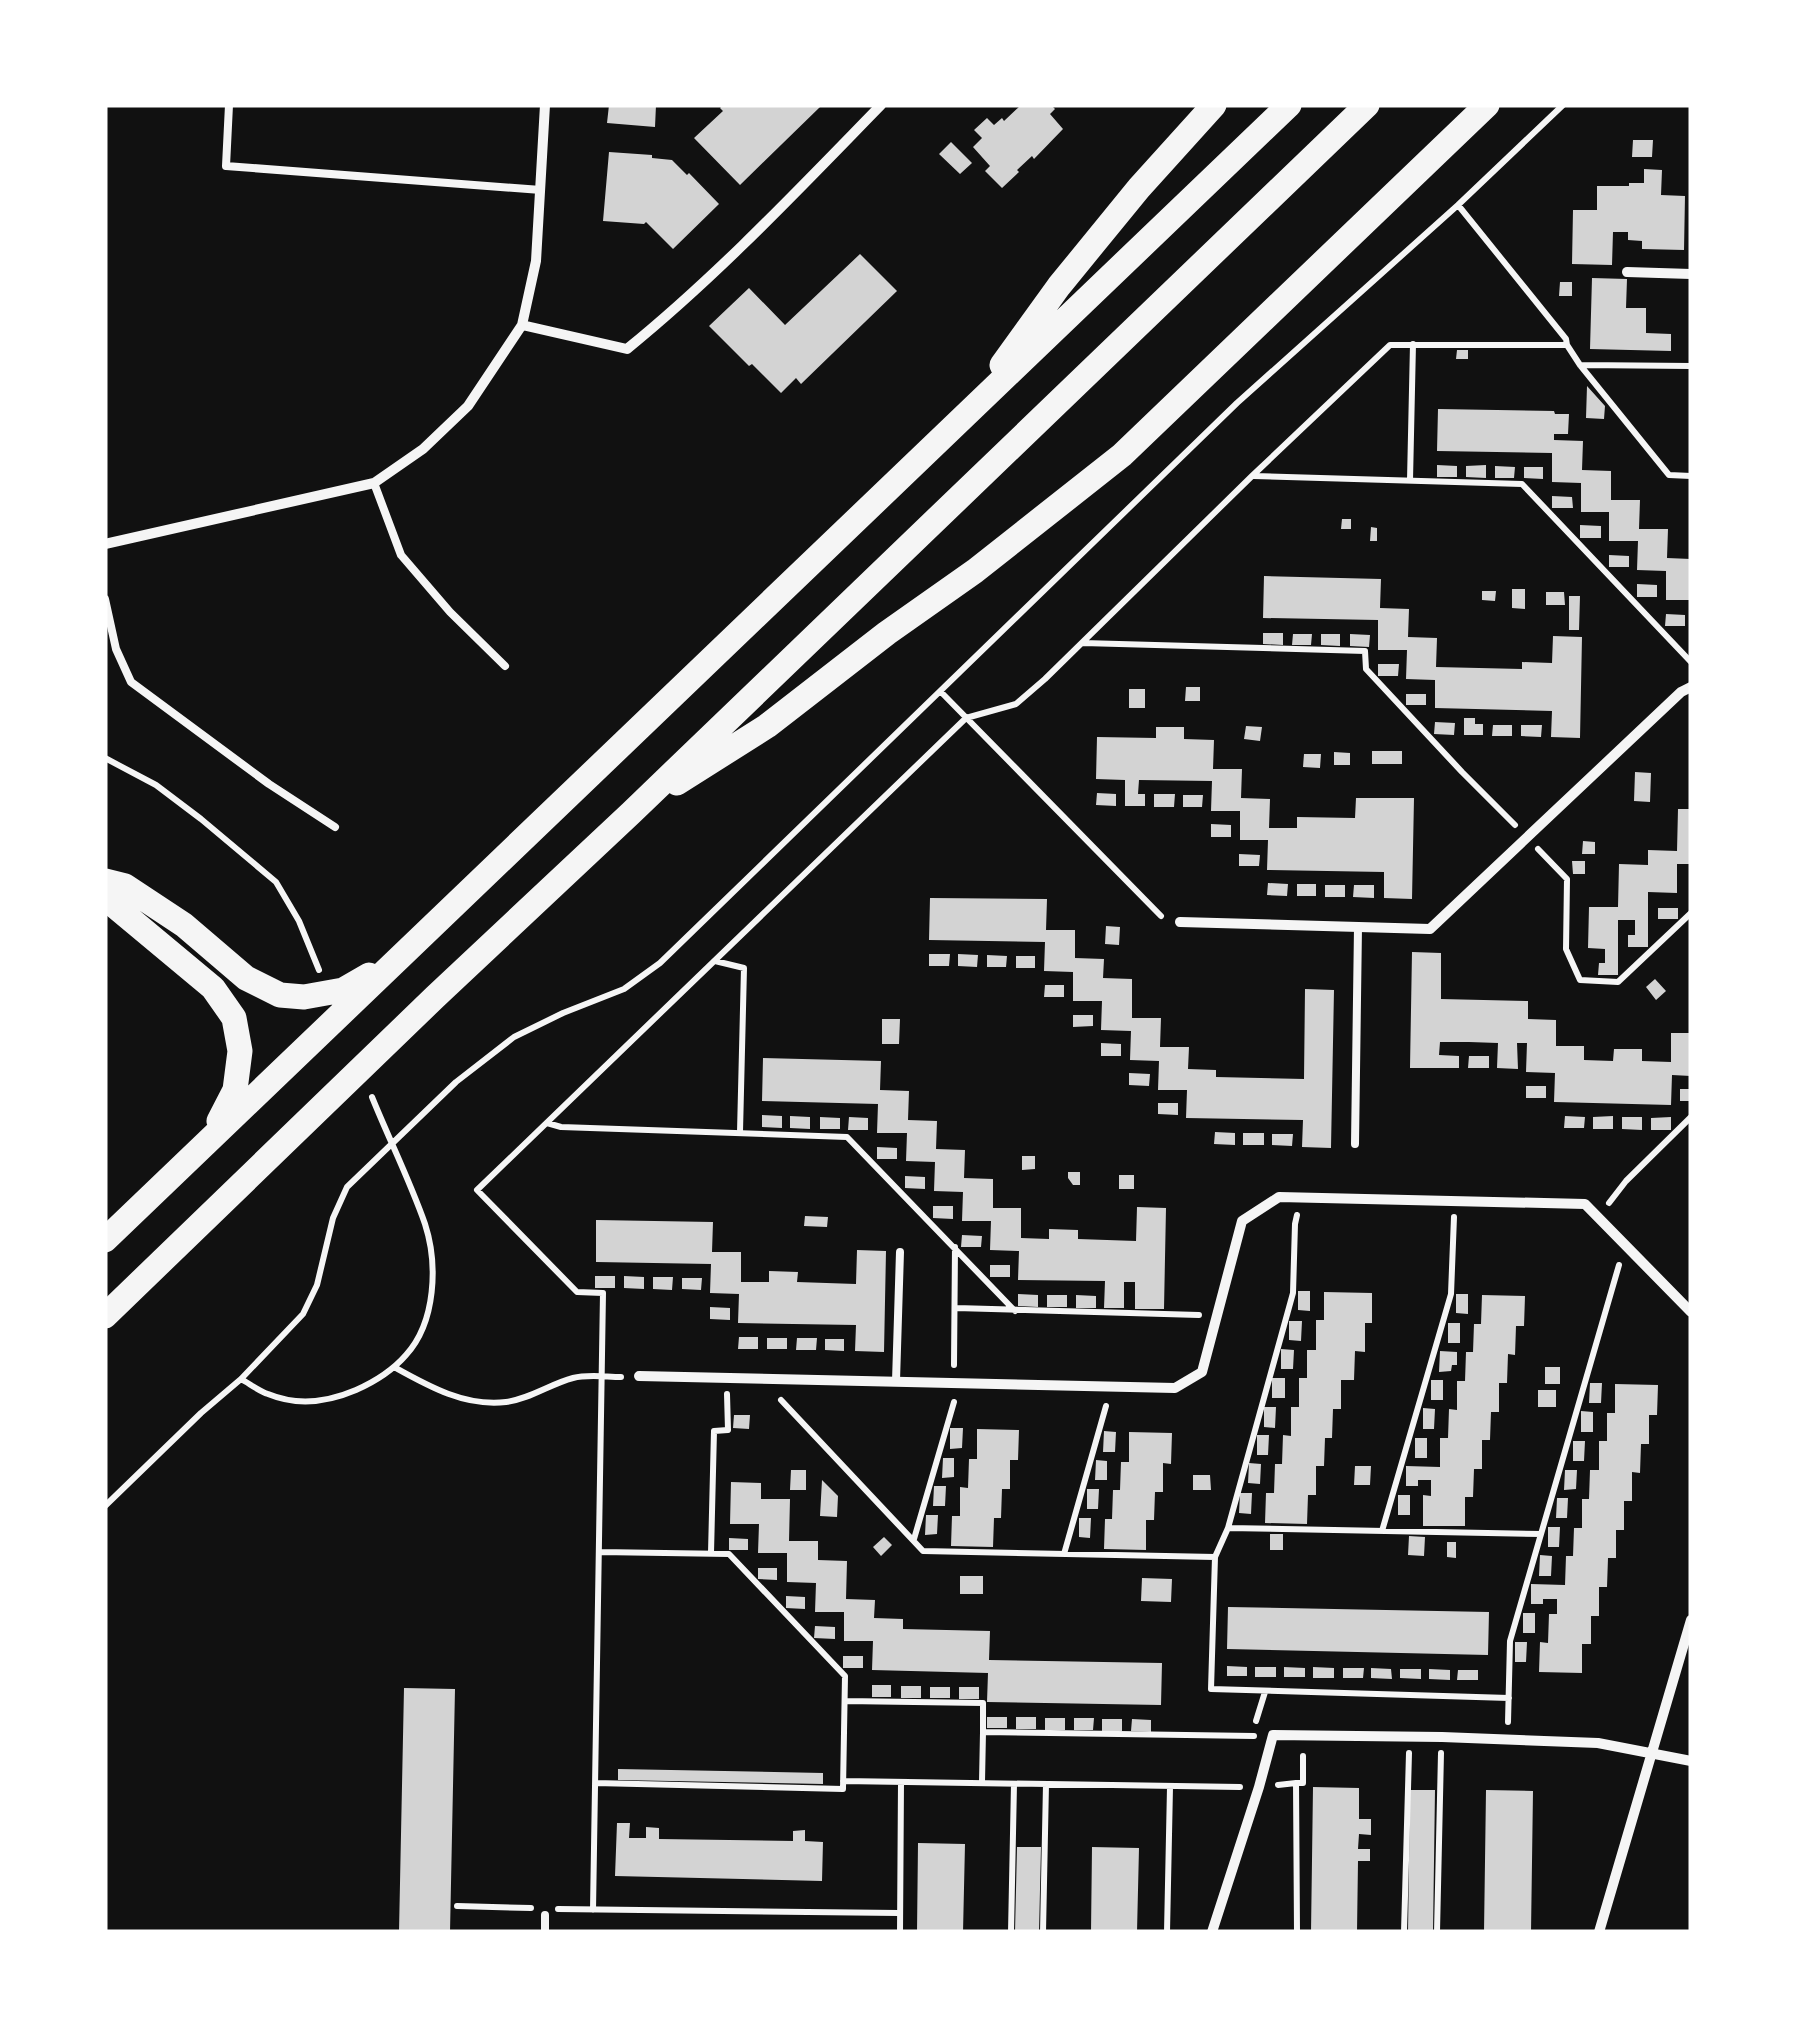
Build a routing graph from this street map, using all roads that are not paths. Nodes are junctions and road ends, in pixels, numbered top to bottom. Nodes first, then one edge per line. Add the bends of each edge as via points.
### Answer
1 (229, 105) edge
2 (545, 105) edge
3 (881, 105) edge
4 (1214, 105) edge
5 (1289, 105) edge
6 (1367, 105) edge
7 (1487, 105) edge
8 (541, 190) junction
9 (1627, 272) dead end
10 (1691, 274) edge
11 (522, 325) junction
12 (963, 417) junction
13 (374, 483) junction
14 (105, 544) edge
15 (105, 599) edge
16 (505, 666) dead end
17 (1691, 687) edge
18 (631, 813) junction
19 (334, 827) dead end
20 (105, 880) edge
21 (105, 898) edge
22 (1180, 922) road end
23 (1358, 927) junction
24 (398, 958) junction
25 (209, 1140) junction
26 (1356, 1144) dead end
27 (105, 1240) edge
28 (900, 1252) dead end
29 (1691, 1312) edge
30 (105, 1316) edge
31 (639, 1376) dead end
32 (896, 1381) junction
33 (1691, 1620) edge
34 (1652, 1752) junction
35 (1691, 1761) edge
36 (545, 1915) dead end
37 (545, 1932) edge
38 (1212, 1932) edge
39 (1599, 1932) edge

1 - 8 lane via 226,166
2 - 8 street
3 - 11 street via 627,349
4 - 12 main road via 1059,286
5 - 12 main road
6 - 18 main road
7 - 18 main road via 1122,455 768,726
8 - 11 street
9 - 10 street
11 - 13 street via 468,406
12 - 24 main road
13 - 14 street
13 - 16 lane via 401,555
15 - 19 lane via 131,682
17 - 23 street via 1430,929
18 - 30 main road
20 - 24 main road via 125,886 246,978 280,995 343,990
21 - 25 main road via 213,988 234,1018 240,1050 235,1090
22 - 23 street
23 - 26 lane
24 - 25 main road
25 - 27 main road
28 - 32 lane
29 - 32 street via 1586,1204 1279,1198 1242,1221 1202,1372 1175,1388
31 - 32 street
33 - 34 street
34 - 35 street
34 - 38 street via 1598,1743 1273,1734
34 - 39 street
36 - 37 lane

